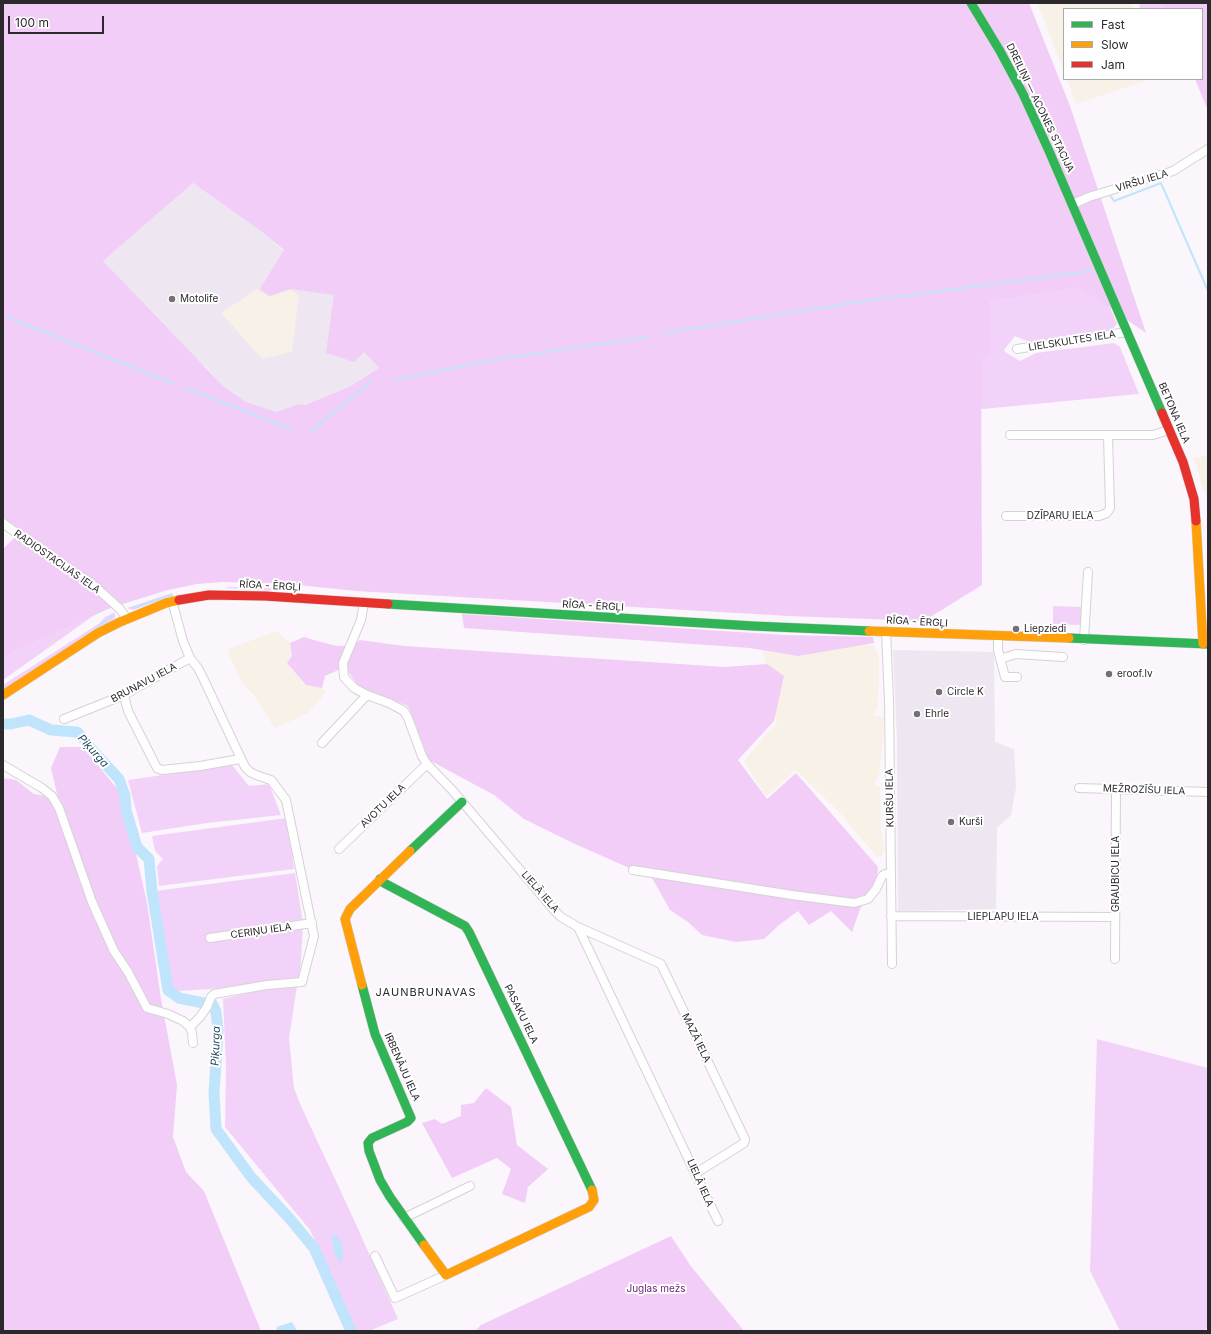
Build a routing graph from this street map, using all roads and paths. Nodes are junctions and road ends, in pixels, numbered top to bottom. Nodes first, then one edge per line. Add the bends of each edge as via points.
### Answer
1 (971, 3) edge
2 (1208, 149) edge
3 (1073, 204) junction
4 (1126, 332) junction
5 (1017, 350) dead end
6 (1169, 430) junction
7 (1010, 435) dead end
8 (1108, 436) junction
9 (1006, 516) dead end
10 (3, 523) edge
11 (1088, 572) dead end
12 (1204, 582) edge
13 (172, 601) junction
14 (364, 602) junction
15 (127, 619) junction
16 (886, 632) junction
17 (998, 636) junction
18 (1084, 640) junction
19 (1206, 644) edge
20 (1063, 656) dead end
21 (190, 658) junction
22 (1000, 659) junction
23 (1017, 677) dead end
24 (3, 695) edge
25 (124, 695) junction
26 (367, 695) junction
27 (64, 719) dead end
28 (322, 743) dead end
29 (240, 759) junction
30 (427, 764) junction
31 (3, 765) edge
32 (1079, 788) dead end
33 (1116, 789) junction
34 (1208, 792) edge
35 (462, 802) junction
36 (339, 850) dead end
37 (632, 870) dead end
38 (890, 874) junction
39 (380, 879) junction
40 (891, 916) junction
41 (1115, 917) junction
42 (312, 923) junction
43 (578, 927) junction
44 (210, 938) dead end
45 (1114, 959) dead end
46 (892, 964) dead end
47 (190, 1027) junction
48 (193, 1043) dead end
49 (696, 1173) junction
50 (470, 1186) dead end
51 (404, 1218) junction
52 (718, 1221) dead end
53 (375, 1256) dead end
54 (446, 1275) junction

1 - 3 main road, DREILIŅI — ACONES STACIJA via 1023,94
2 - 3 street, VIRŠU IELA via 1173,171
3 - 4 main road, BETONA IELA
4 - 5 street, LIELSKULTES IELA
4 - 6 main road, BETONA IELA
6 - 8 street via 1153,435
6 - 12 main road, BETONA IELA via 1183,462 1194,499
7 - 8 street
8 - 9 street, DZĪPARU IELA via 1110,508 1107,513 1076,517
10 - 15 street, RADIOSTACIJAS IELA via 91,583 120,609
11 - 18 street
12 - 19 main road, BETONA IELA
13 - 14 main road, RĪGA - ĒRGĻI via 200,596 232,595
13 - 15 main road, RĪGA - ĒRGĻI
13 - 21 street
14 - 16 main road, RĪGA - ĒRGĻI
14 - 26 street, LIELĀ IELA via 362,620 344,663 344,677 354,688
15 - 24 main road, RĪGA - ĒRGĻI via 98,633
16 - 17 main road, RĪGA - ĒRGĻI
16 - 38 street, KURŠU IELA
17 - 18 main road, RĪGA - ĒRGĻI
17 - 22 street
18 - 19 main road, RĪGA - ĒRGĻI
20 - 22 street via 1016,654
21 - 25 street, BRUNAVU IELA
21 - 29 street via 204,680
22 - 23 street via 1005,677
25 - 27 street, BRUNAVU IELA
25 - 29 street via 128,711 157,768 162,770 200,766
26 - 28 street
26 - 30 street, LIELĀ IELA via 404,711
29 - 42 street via 250,772 271,780 286,800
30 - 35 street, LIELĀ IELA
30 - 36 street, AVOTU IELA
31 - 47 street via 52,796 59,808 92,902 114,951 148,1008 172,1015
32 - 33 street, MEŽROZĪŠU IELA
33 - 34 street, MEŽROZĪŠU IELA
33 - 41 street, GRAUBICU IELA
35 - 39 main road, IRBENĀJU IELA
35 - 43 street, LIELĀ IELA via 554,910
37 - 38 street via 854,903 868,899 882,876
38 - 40 street, KURŠU IELA
39 - 51 main road, IRBENĀJU IELA via 350,909 345,920 375,1034 411,1118 372,1138 368,1143 380,1180
39 - 54 main road, PASAKU IELA via 465,926 594,1193 594,1200 589,1207
40 - 41 street, LIEPLAPU IELA
40 - 46 street, KURŠU IELA
41 - 45 street, GRAUBICU IELA
42 - 44 street, CERIŅU IELA
42 - 47 street via 314,936 302,982 214,994 200,1017
43 - 49 street, LIELĀ IELA
43 - 49 street, MAZĀ IELA via 661,964 745,1139 744,1143
47 - 48 street
49 - 52 street, LIELĀ IELA
50 - 51 street
51 - 54 main road, IRBENĀJU IELA
53 - 54 street via 395,1298

